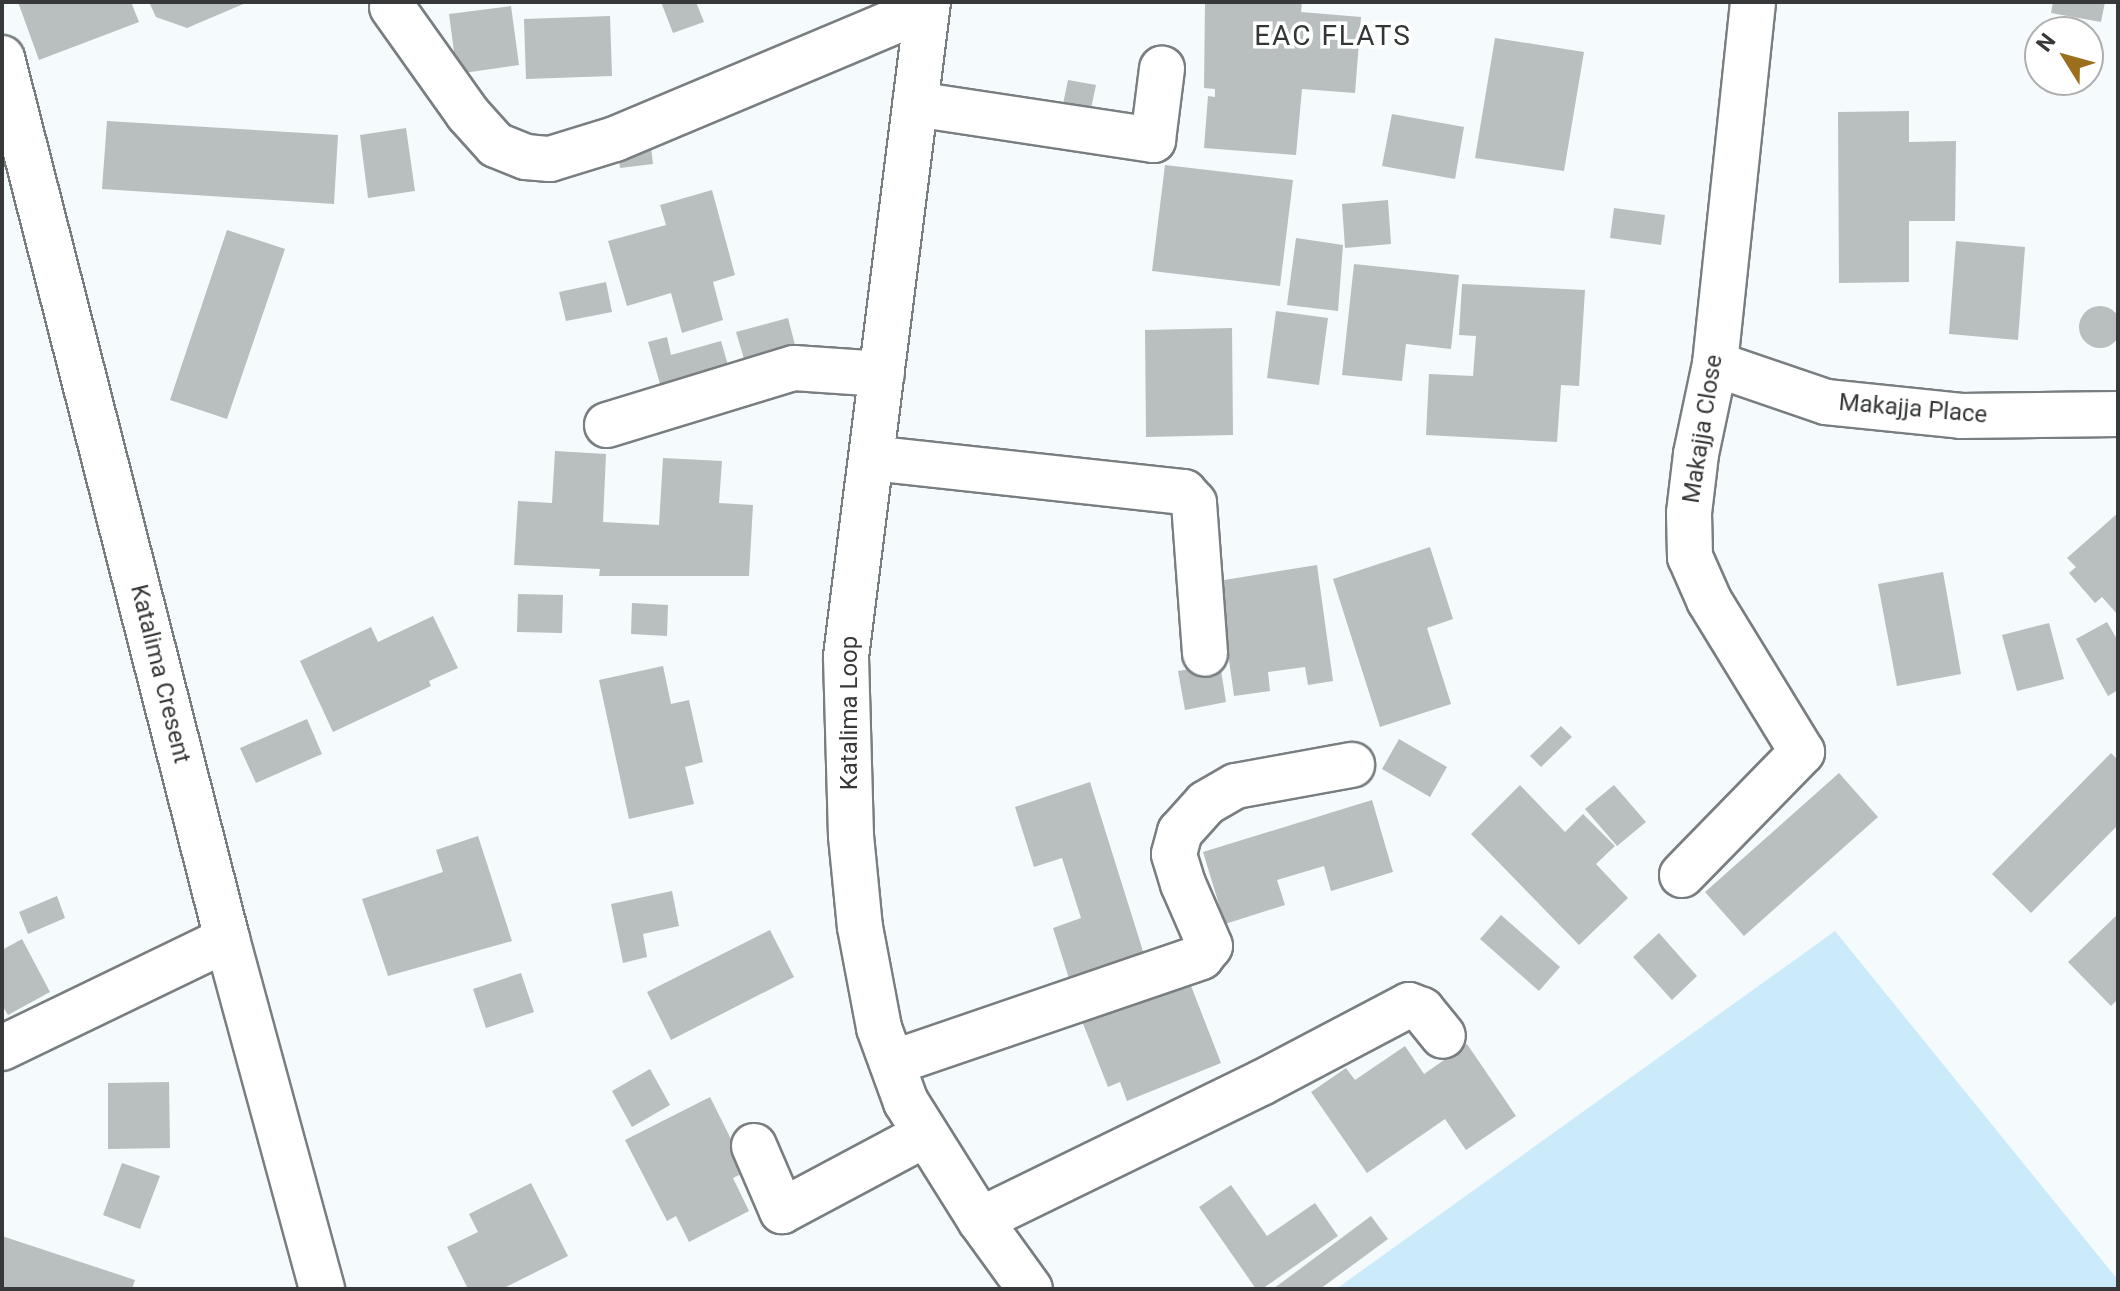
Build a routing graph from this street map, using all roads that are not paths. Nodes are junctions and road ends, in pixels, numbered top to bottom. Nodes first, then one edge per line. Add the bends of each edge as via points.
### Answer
1 (1753, 2) edge
2 (928, 5) edge
3 (392, 7) dead end
4 (2, 58) edge
5 (1162, 69) dead end
6 (915, 104) junction
7 (1715, 364) junction
8 (882, 374) junction
9 (2118, 414) edge
10 (607, 425) dead end
11 (871, 458) junction
12 (1205, 654) dead end
13 (1352, 765) dead end
14 (1682, 875) dead end
15 (227, 939) junction
16 (1443, 1036) dead end
17 (2, 1048) edge
18 (892, 1063) junction
19 (926, 1134) junction
20 (754, 1146) dead end
21 (980, 1220) junction
22 (322, 1289) edge
23 (1030, 1289) edge

1 - 7 street, Makajja Close
2 - 3 street via 615,139 550,159 526,157 496,145
2 - 6 street, Katalima Loop
4 - 15 street, Katalima Cresent
5 - 6 street via 1153,140
6 - 8 street, Katalima Loop
7 - 9 street, Makajja Place via 1826,402 1961,416
7 - 14 street, Makajja Close via 1692,483 1690,557 1709,600 1802,752
8 - 10 street via 794,368
8 - 11 street, Katalima Loop
11 - 12 street via 1184,492 1194,503
11 - 18 street, Katalima Loop via 846,657 851,836 860,927 879,1028
13 - 18 street via 1236,786 1206,803 1180,832 1174,854 1210,946 1201,957
15 - 17 street
15 - 22 street, Katalima Cresent
16 - 21 street via 1422,1010 1409,1005
18 - 19 street, Katalima Loop via 906,1102
19 - 20 street via 782,1211
19 - 21 street, Katalima Loop
21 - 23 street, Katalima Loop

